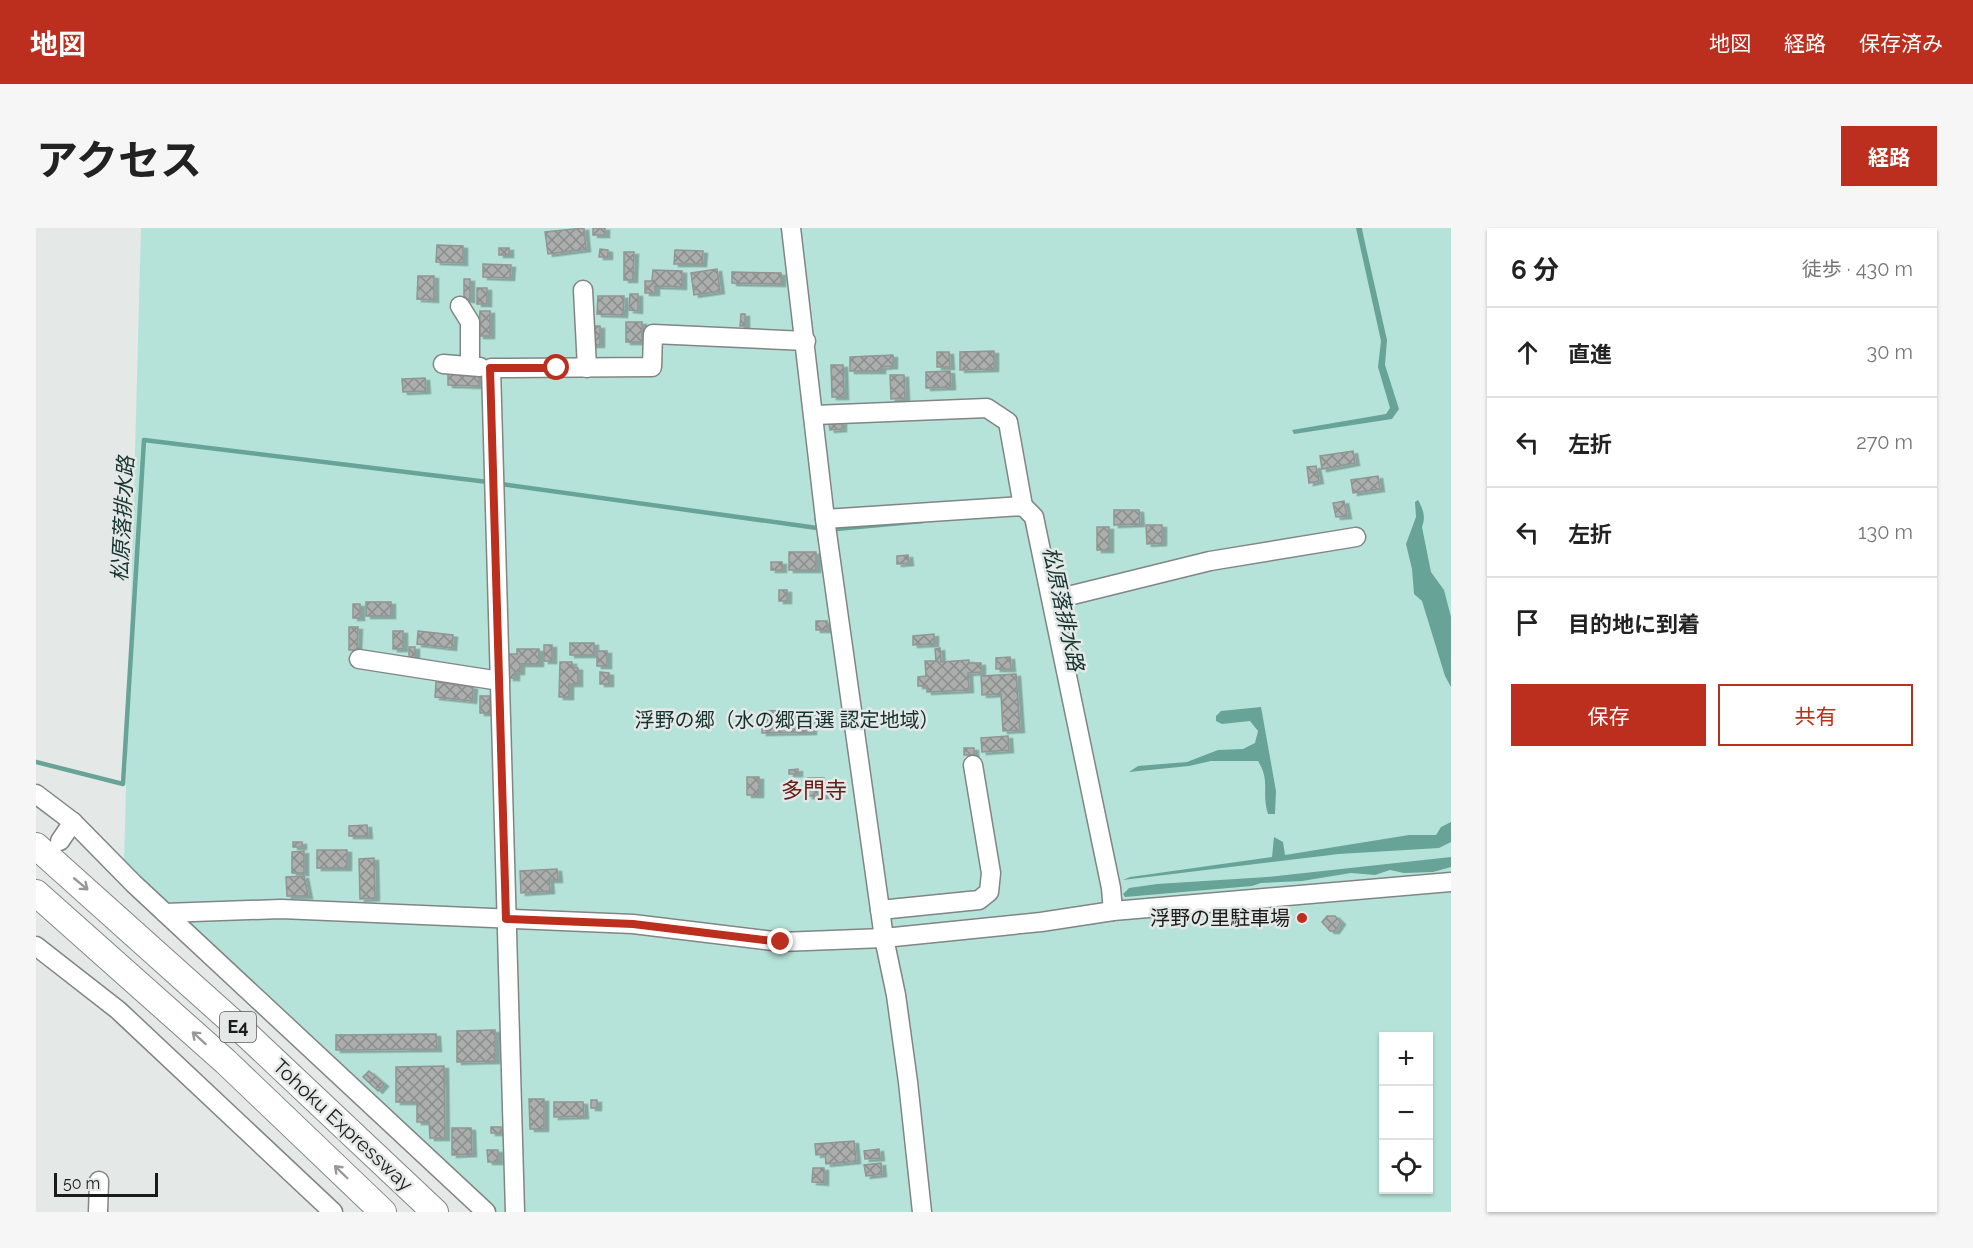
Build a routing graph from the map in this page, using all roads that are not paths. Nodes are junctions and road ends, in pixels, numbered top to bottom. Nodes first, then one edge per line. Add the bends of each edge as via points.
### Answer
1 (791, 228) edge
2 (583, 290) dead end
3 (460, 306) dead end
4 (806, 341) junction
5 (443, 364) dead end
6 (470, 366) junction
7 (490, 368) junction
8 (587, 368) junction
9 (815, 415) junction
10 (1023, 506) junction
11 (825, 519) junction
12 (1356, 537) dead end
13 (1052, 600) junction
14 (359, 659) dead end
15 (500, 681) junction
16 (973, 765) dead end
17 (36, 794) edge
18 (73, 822) junction
19 (48, 843) edge
20 (1451, 882) edge
21 (36, 893) edge
22 (880, 910) junction
23 (1113, 911) junction
24 (165, 913) junction
25 (506, 919) junction
26 (884, 938) junction
27 (36, 946) edge
28 (99, 1181) dead end
29 (98, 1212) edge
30 (333, 1212) edge
31 (383, 1212) edge
32 (435, 1212) edge
33 (486, 1212) edge
34 (515, 1212) edge
35 (922, 1212) edge

1 - 4 street
2 - 8 street
3 - 6 street via 470,322
4 - 8 street via 653,334 652,367
4 - 9 street
5 - 6 street
6 - 7 street
7 - 8 street
7 - 15 street
9 - 10 street via 987,408 1008,422
9 - 11 street
10 - 11 street
10 - 13 street via 1034,517
11 - 22 street
12 - 13 street via 1210,561
13 - 23 street
14 - 15 street
15 - 25 street
16 - 22 street via 991,873 989,892 979,900
17 - 18 street
18 - 19 street
18 - 24 street
19 -> 32 highway, Tohoku Expressway / E4
20 - 23 street
31 -> 21 highway, Tohoku Expressway / E4 via 226,1062
22 - 26 street
23 - 26 street
24 - 25 street via 281,909
24 - 33 street
25 - 26 street via 633,924 781,942
25 - 34 street
26 - 35 street via 896,995
27 - 30 street via 118,1010
28 - 29 street

